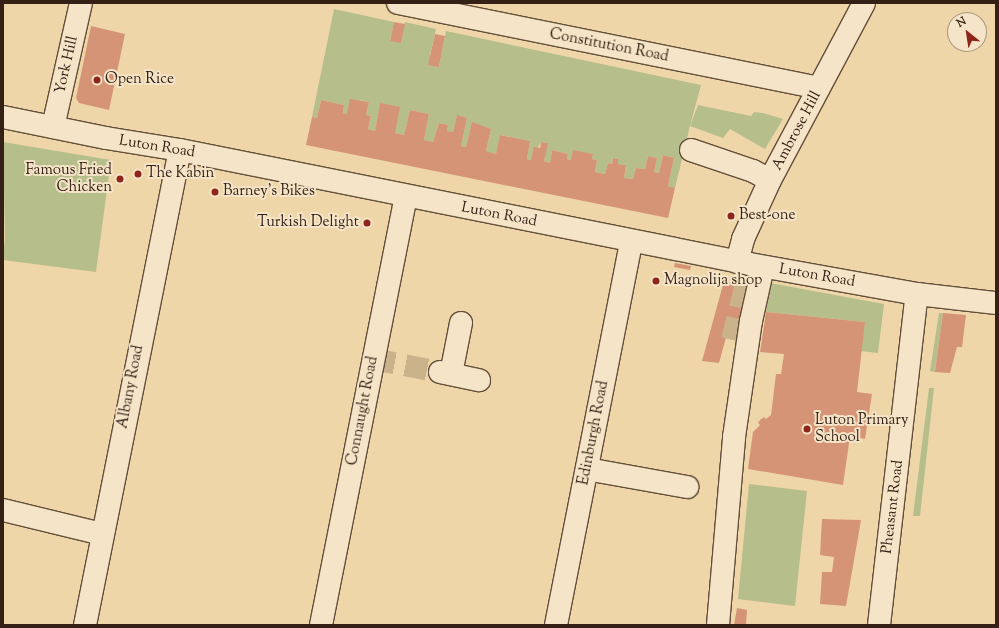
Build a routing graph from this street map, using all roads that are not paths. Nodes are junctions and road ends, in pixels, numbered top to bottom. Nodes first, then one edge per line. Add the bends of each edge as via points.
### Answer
1 (81, 3) edge
2 (398, 3) edge
3 (864, 3) edge
4 (819, 88) junction
5 (3, 117) edge
6 (53, 127) junction
7 (180, 150) junction
8 (691, 150) dead end
9 (770, 180) junction
10 (406, 196) junction
11 (631, 242) junction
12 (749, 269) junction
13 (918, 294) junction
14 (996, 303) edge
15 (461, 323) dead end
16 (479, 380) dead end
17 (587, 469) junction
18 (687, 487) dead end
19 (3, 510) edge
20 (102, 534) junction
21 (85, 625) edge
22 (321, 625) edge
23 (556, 625) edge
24 (718, 625) edge
25 (879, 625) edge

1 - 6 street, York Hill
2 - 4 street, Constitution Road
3 - 4 street, Ambrose Hill
4 - 9 street, Ambrose Hill
5 - 6 street, Luton Road
6 - 7 street, Luton Road
7 - 10 street, Luton Road
7 - 20 street, Albany Road
8 - 9 street
9 - 12 street, Ambrose Hill via 743,239
10 - 11 street, Luton Road
10 - 22 street, Connaught Road
11 - 12 street, Luton Road
11 - 17 street, Edinburgh Road
12 - 13 street, Luton Road
12 - 24 street, Ambrose Hill via 749,328 734,436
13 - 14 street, Luton Road
13 - 25 street, Pheasant Road
15 - 16 street via 445,373
17 - 18 street
17 - 23 street, Edinburgh Road
19 - 20 street
20 - 21 street, Albany Road

